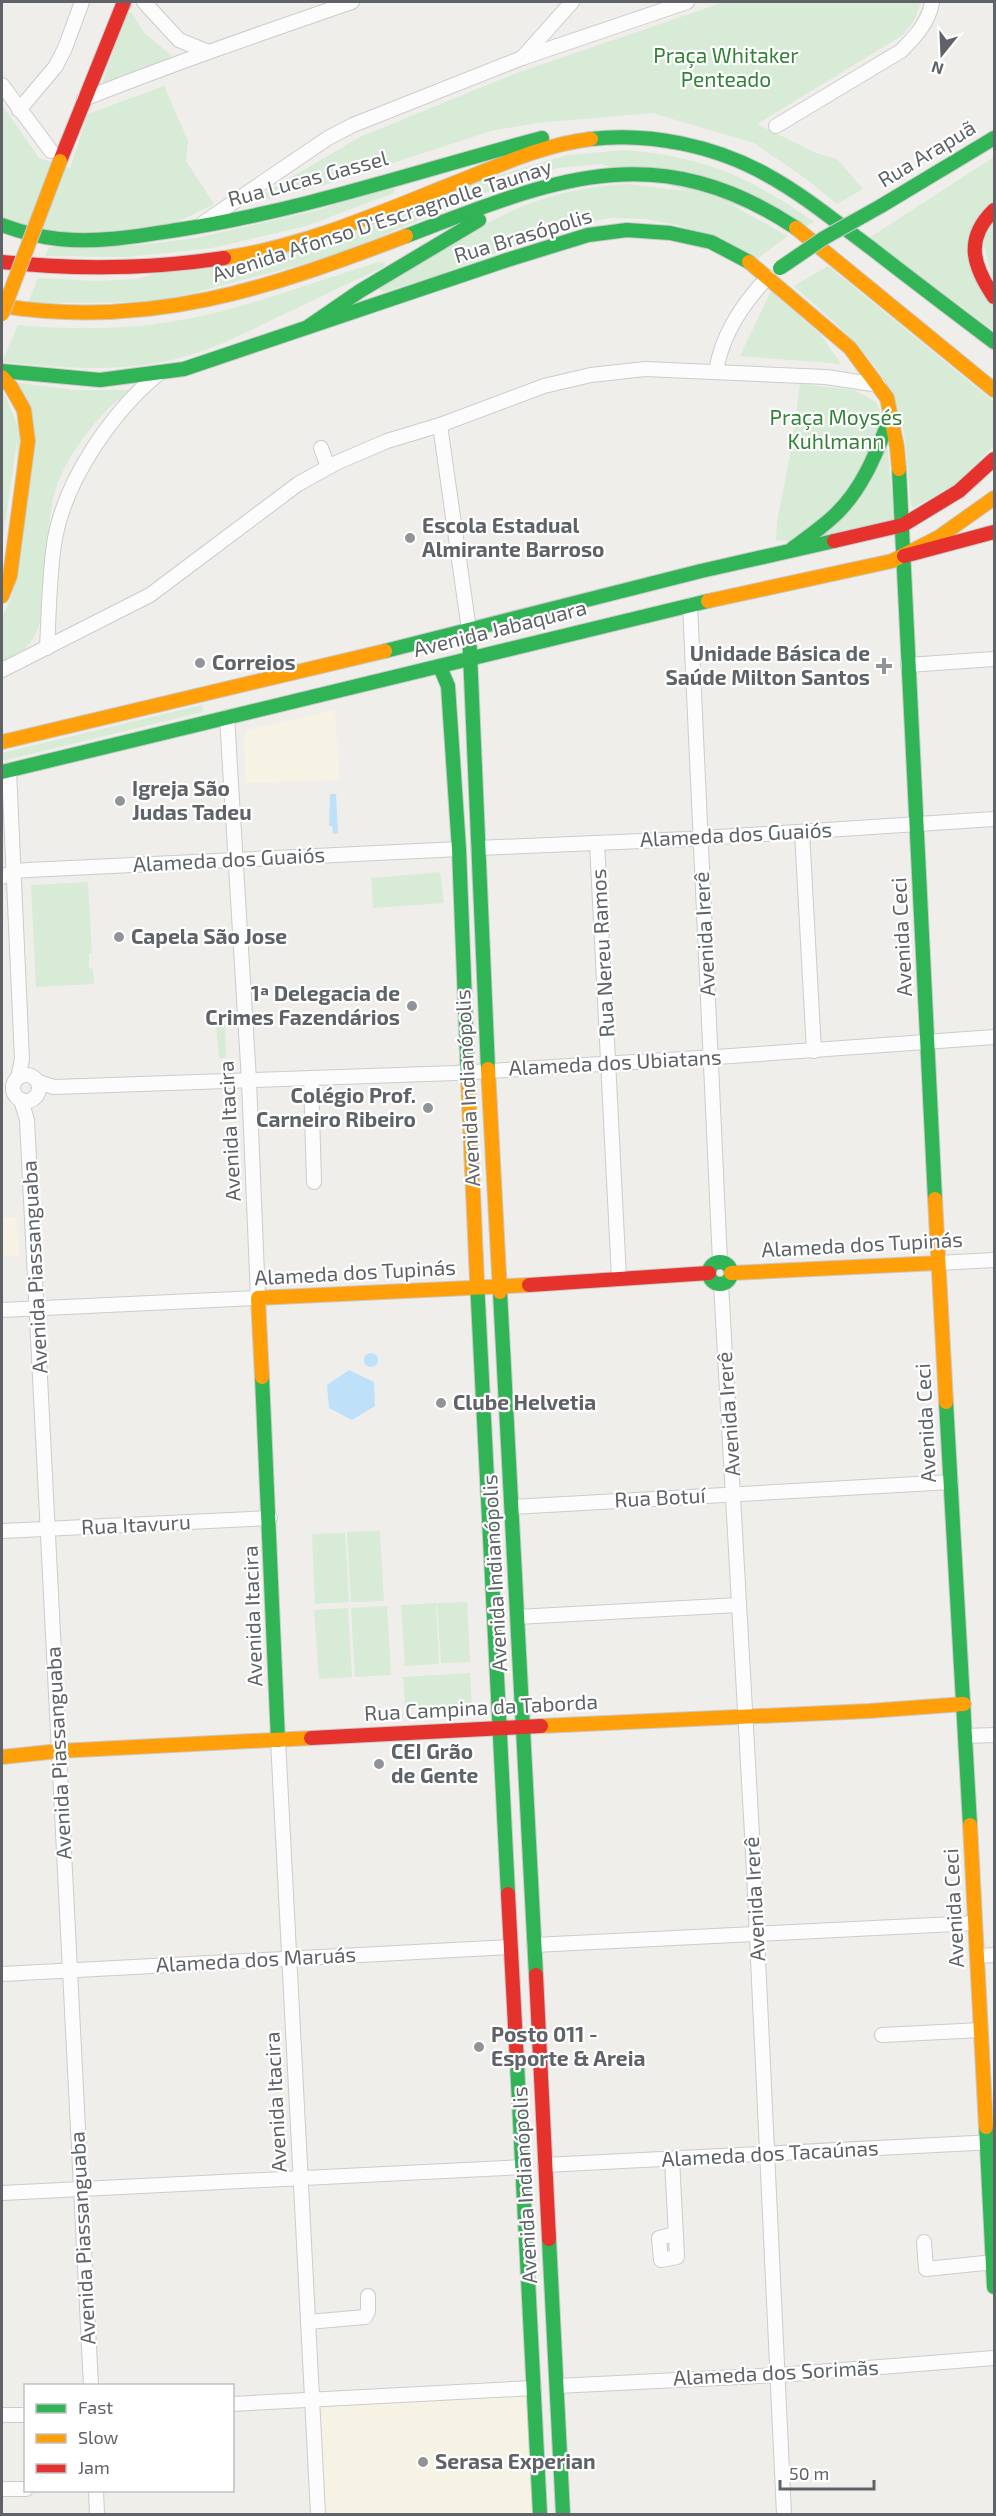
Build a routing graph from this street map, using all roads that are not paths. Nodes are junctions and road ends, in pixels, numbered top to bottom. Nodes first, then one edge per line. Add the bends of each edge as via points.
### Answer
1 (82, 2) edge
2 (124, 2) edge
3 (144, 2) edge
4 (350, 2) edge
5 (572, 2) edge
6 (687, 2) edge
7 (932, 2) edge
8 (206, 51) junction
9 (522, 58) junction
10 (76, 84) dead end
11 (2, 85) edge
12 (84, 99) junction
13 (19, 110) junction
14 (776, 126) dead end
15 (608, 138) junction
16 (994, 138) edge
17 (52, 158) junction
18 (523, 194) junction
19 (994, 210) edge
20 (2, 225) edge
21 (194, 228) junction
22 (2, 262) edge
23 (2, 271) edge
24 (768, 277) junction
25 (994, 297) edge
26 (2, 306) edge
27 (2, 314) edge
28 (309, 326) junction
29 (994, 342) edge
30 (716, 370) junction
31 (2, 371) edge
32 (158, 374) junction
33 (2, 377) edge
34 (879, 385) junction
35 (994, 390) edge
36 (891, 416) junction
37 (440, 425) junction
38 (321, 448) dead end
39 (990, 463) edge
40 (328, 467) junction
41 (994, 498) edge
42 (903, 525) junction
43 (994, 532) edge
44 (790, 550) junction
45 (904, 556) junction
46 (700, 571) junction
47 (2, 596) edge
48 (690, 605) junction
49 (469, 630) junction
50 (47, 648) junction
51 (470, 657) junction
52 (994, 659) edge
53 (908, 665) junction
54 (440, 667) junction
55 (2, 670) edge
56 (253, 682) junction
57 (227, 717) junction
58 (2, 741) edge
59 (5, 771) edge
60 (994, 819) edge
61 (916, 824) junction
62 (802, 832) junction
63 (699, 838) junction
64 (597, 843) junction
65 (478, 848) junction
66 (459, 849) junction
67 (236, 859) junction
68 (15, 871) junction
69 (2, 877) edge
70 (994, 1037) edge
71 (928, 1041) junction
72 (813, 1051) junction
73 (711, 1057) junction
74 (608, 1063) junction
75 (488, 1071) junction
76 (466, 1072) junction
77 (311, 1078) junction
78 (249, 1081) junction
79 (21, 1088) edge
80 (314, 1182) dead end
81 (994, 1260) edge
82 (720, 1262) junction
83 (938, 1263) junction
84 (731, 1272) junction
85 (710, 1273) junction
86 (619, 1278) junction
87 (721, 1284) junction
88 (500, 1287) junction
89 (477, 1288) junction
90 (258, 1298) junction
91 (38, 1309) junction
92 (2, 1310) edge
93 (951, 1482) junction
94 (734, 1494) junction
95 (512, 1507) junction
96 (270, 1518) junction
97 (48, 1528) junction
98 (2, 1531) edge
99 (739, 1605) junction
100 (518, 1617) junction
101 (964, 1704) junction
102 (744, 1715) junction
103 (524, 1727) junction
104 (500, 1728) junction
105 (994, 1735) edge
106 (966, 1736) junction
107 (278, 1740) junction
108 (59, 1751) junction
109 (2, 1757) edge
110 (975, 1923) junction
111 (757, 1934) junction
112 (534, 1945) junction
113 (511, 1947) junction
114 (994, 1955) edge
115 (978, 1956) junction
116 (289, 1958) junction
117 (70, 1970) junction
118 (2, 1974) edge
119 (981, 2030) junction
120 (882, 2034) dead end
121 (989, 2064) edge
122 (991, 2142) edge
123 (767, 2154) junction
124 (672, 2159) junction
125 (545, 2165) junction
126 (523, 2167) junction
127 (301, 2178) junction
128 (80, 2189) junction
129 (2, 2193) edge
130 (675, 2234) dead end
131 (924, 2242) dead end
132 (994, 2262) edge
133 (994, 2287) edge
134 (369, 2296) dead end
135 (308, 2322) junction
136 (994, 2358) edge
137 (779, 2375) junction
138 (91, 2384) edge
139 (556, 2386) junction
140 (534, 2388) junction
141 (312, 2399) junction
142 (234, 2404) edge
143 (2, 2415) edge
144 (24, 2415) edge
145 (2, 2489) edge
146 (24, 2489) edge
147 (96, 2492) edge
148 (97, 2514) edge
149 (318, 2514) edge
150 (540, 2514) edge
151 (563, 2514) edge
152 (784, 2514) edge

1 - 13 street via 56,66
2 - 12 main road
3 - 8 street via 179,40
4 - 8 street
5 - 9 street
6 - 9 street
7 - 14 street via 915,38 901,51
8 - 12 street
9 - 21 street via 352,125
10 - 17 main road
11 - 13 street
12 - 17 main road
13 - 17 street
15 - 21 main road, Rua Lucas Gassel via 546,137 304,204
15 - 22 main road, Avenida Afonso D'Escragnolle Taunay via 542,151 344,224 275,246 223,257 146,267 57,268
15 - 29 main road, Avenida Afonso D'Escragnolle Taunay via 677,144 759,171 827,216
16 - 24 main road, Rua Arapuã, bridge via 824,238
17 - 23 main road
17 - 27 main road, bridge
18 - 26 main road, Avenida Afonso D'Escragnolle Taunay via 311,271 202,302 119,312 52,312
18 - 28 main road via 360,291
18 - 35 main road, Avenida Afonso D'Escragnolle Taunay via 602,175 652,175 701,182 740,195 802,232
19 - 25 main road via 982,224 973,254 977,270
20 - 21 main road, Rua Lucas Gassel via 61,241
24 - 28 main road, Rua Brasópolis via 711,242 627,230 588,235
24 - 30 street via 733,322
24 - 34 main road, Rua Brasópolis via 850,348
28 - 32 main road, Rua Brasópolis via 232,355
30 - 34 street via 826,377
30 - 37 street via 645,369 591,375 544,386
31 - 32 main road, Rua Brasópolis via 100,380
32 - 50 street via 113,421 65,500 55,540
33 - 47 main road via 24,410 28,441 9,576
34 - 36 main road, Rua Brasópolis
36 - 42 main road, Rua Brasópolis
36 - 44 main road via 854,494 837,513
37 - 40 street via 387,441
37 - 49 street
38 - 40 street
39 - 42 main road, Avenida Jabaquara via 959,491
40 - 50 street via 298,484 150,595
41 - 45 main road, Avenida Jabaquara
42 - 44 main road, Avenida Jabaquara
42 - 45 main road, Rua Brasópolis
43 - 45 main road
44 - 46 main road, Avenida Jabaquara
45 - 48 main road, Avenida Jabaquara
45 - 53 main road, Avenida Ceci
46 - 48 main road via 691,590
46 - 49 main road, Avenida Jabaquara
48 - 51 main road, Avenida Jabaquara
48 - 63 street, Avenida Irerê
49 - 51 main road, Avenida Indianópolis
49 - 56 main road, Avenida Jabaquara
50 - 55 street
51 - 54 main road, Avenida Jabaquara
51 - 65 main road, Avenida Indianópolis
52 - 53 street
53 - 61 main road, Avenida Ceci
54 - 57 main road, Avenida Jabaquara
54 - 66 main road, Avenida Indianópolis via 448,686
56 - 57 main road via 228,697
56 - 58 main road, Avenida Jabaquara
57 - 59 main road, Avenida Jabaquara
57 - 67 street, Avenida Itacira
59 - 68 street
60 - 61 street, Alameda dos Guaiós
61 - 62 street, Alameda dos Guaiós
61 - 71 main road, Avenida Ceci
62 - 63 street, Alameda dos Guaiós
62 - 72 street
63 - 64 street, Alameda dos Guaiós
63 - 73 street, Avenida Irerê
64 - 65 street, Alameda dos Guaiós
64 - 74 street, Rua Nereu Ramos
65 - 75 main road, Avenida Indianópolis
66 - 67 street, Alameda dos Guaiós
66 - 76 main road, Avenida Indianópolis
67 - 68 street, Alameda dos Guaiós
67 - 78 street, Avenida Itacira
68 - 69 street, Alameda dos Guaiós
68 - 79 street
70 - 71 street, Alameda dos Ubiatans
71 - 72 street, Alameda dos Ubiatans
71 - 83 main road, Avenida Ceci
72 - 73 street, Alameda dos Ubiatans
73 - 74 street, Alameda dos Ubiatans
73 - 82 street, Avenida Irerê
74 - 75 street, Alameda dos Ubiatans
74 - 86 street, Rua Nereu Ramos
75 - 76 street, Alameda dos Ubiatans
75 - 88 main road, Avenida Indianópolis
76 - 77 street, Alameda dos Ubiatans
76 - 89 main road, Avenida Indianópolis
77 - 78 street, Alameda dos Ubiatans
77 - 80 street
78 - 79 street, Alameda dos Ubiatans
78 - 90 street, Avenida Itacira
79 - 91 street, Avenida Piassanguaba via 27,1120
81 - 83 street, Alameda dos Tupinás
82 - 84 main road
82 - 85 main road via 714,1264
83 - 84 main road, Alameda dos Tupinás
83 - 93 main road, Avenida Ceci
84 - 87 main road
85 - 86 main road, Alameda dos Tupinás
85 - 87 main road via 714,1282
86 - 88 main road, Alameda dos Tupinás
87 - 94 street, Avenida Irerê
88 - 89 main road, Alameda dos Tupinás
88 - 95 main road, Avenida Indianópolis
89 - 90 main road, Alameda dos Tupinás
89 - 104 main road, Avenida Indianópolis
90 - 91 street, Alameda dos Tupinás
90 - 96 main road, Avenida Itacira
91 - 92 street, Alameda dos Tupinás
91 - 97 street, Avenida Piassanguaba
93 - 94 street, Rua Botuí
93 - 101 main road, Avenida Ceci
94 - 95 street, Rua Botuí
94 - 99 street, Avenida Irerê
95 - 100 main road, Avenida Indianópolis
96 - 97 street, Rua Itavuru
96 - 107 main road, Avenida Itacira
97 - 98 street, Rua Itavuru
97 - 108 street, Avenida Piassanguaba
99 - 100 street
99 - 102 street, Avenida Irerê
100 - 103 main road, Avenida Indianópolis
101 - 102 main road, Rua Campina da Taborda
101 - 106 main road, Avenida Ceci
102 - 103 main road, Rua Campina da Taborda
102 - 111 street, Avenida Irerê
103 - 104 main road, Rua Campina da Taborda
103 - 112 main road, Avenida Indianópolis
104 - 107 main road, Rua Campina da Taborda
104 - 113 main road, Avenida Indianópolis
105 - 106 street
106 - 110 main road, Avenida Ceci
107 - 108 main road, Rua Campina da Taborda
107 - 116 street, Avenida Itacira
108 - 109 main road, Rua Campina da Taborda
108 - 117 street, Avenida Piassanguaba
110 - 111 street
110 - 115 main road, Avenida Ceci
111 - 112 street
111 - 123 street, Avenida Irerê
112 - 125 main road, Avenida Indianópolis
113 - 116 street, Alameda dos Maruás
113 - 126 main road, Avenida Indianópolis
114 - 115 street
115 - 119 main road, Avenida Ceci
116 - 117 street, Alameda dos Maruás
116 - 127 street, Avenida Itacira
117 - 118 street, Alameda dos Maruás
117 - 128 street, Avenida Piassanguaba
119 - 120 street
119 - 121 main road, Avenida Ceci
121 - 122 main road, Avenida Ceci
122 - 123 street, Alameda dos Tacaúnas
122 - 132 main road, Avenida Ceci
123 - 124 street, Alameda dos Tacaúnas
123 - 137 street, Avenida Irerê
124 - 125 street, Alameda dos Tacaúnas
124 - 130 street
125 - 139 main road, Avenida Indianópolis
126 - 127 street
126 - 140 main road, Avenida Indianópolis
127 - 128 street
127 - 135 street, Avenida Itacira
128 - 129 street
128 - 138 street, Avenida Piassanguaba
131 - 132 street via 926,2269
132 - 133 main road, Avenida Ceci
134 - 135 street via 365,2317
135 - 141 street, Avenida Itacira
136 - 137 street, Alameda dos Sorimãs
137 - 139 street, Alameda dos Sorimãs
137 - 152 street, Avenida Irerê
139 - 151 main road, Avenida Indianópolis
140 - 141 street
140 - 150 main road, Avenida Indianópolis
141 - 142 street
141 - 149 street, Avenida Itacira
143 - 144 street
145 - 146 street
147 - 148 street

